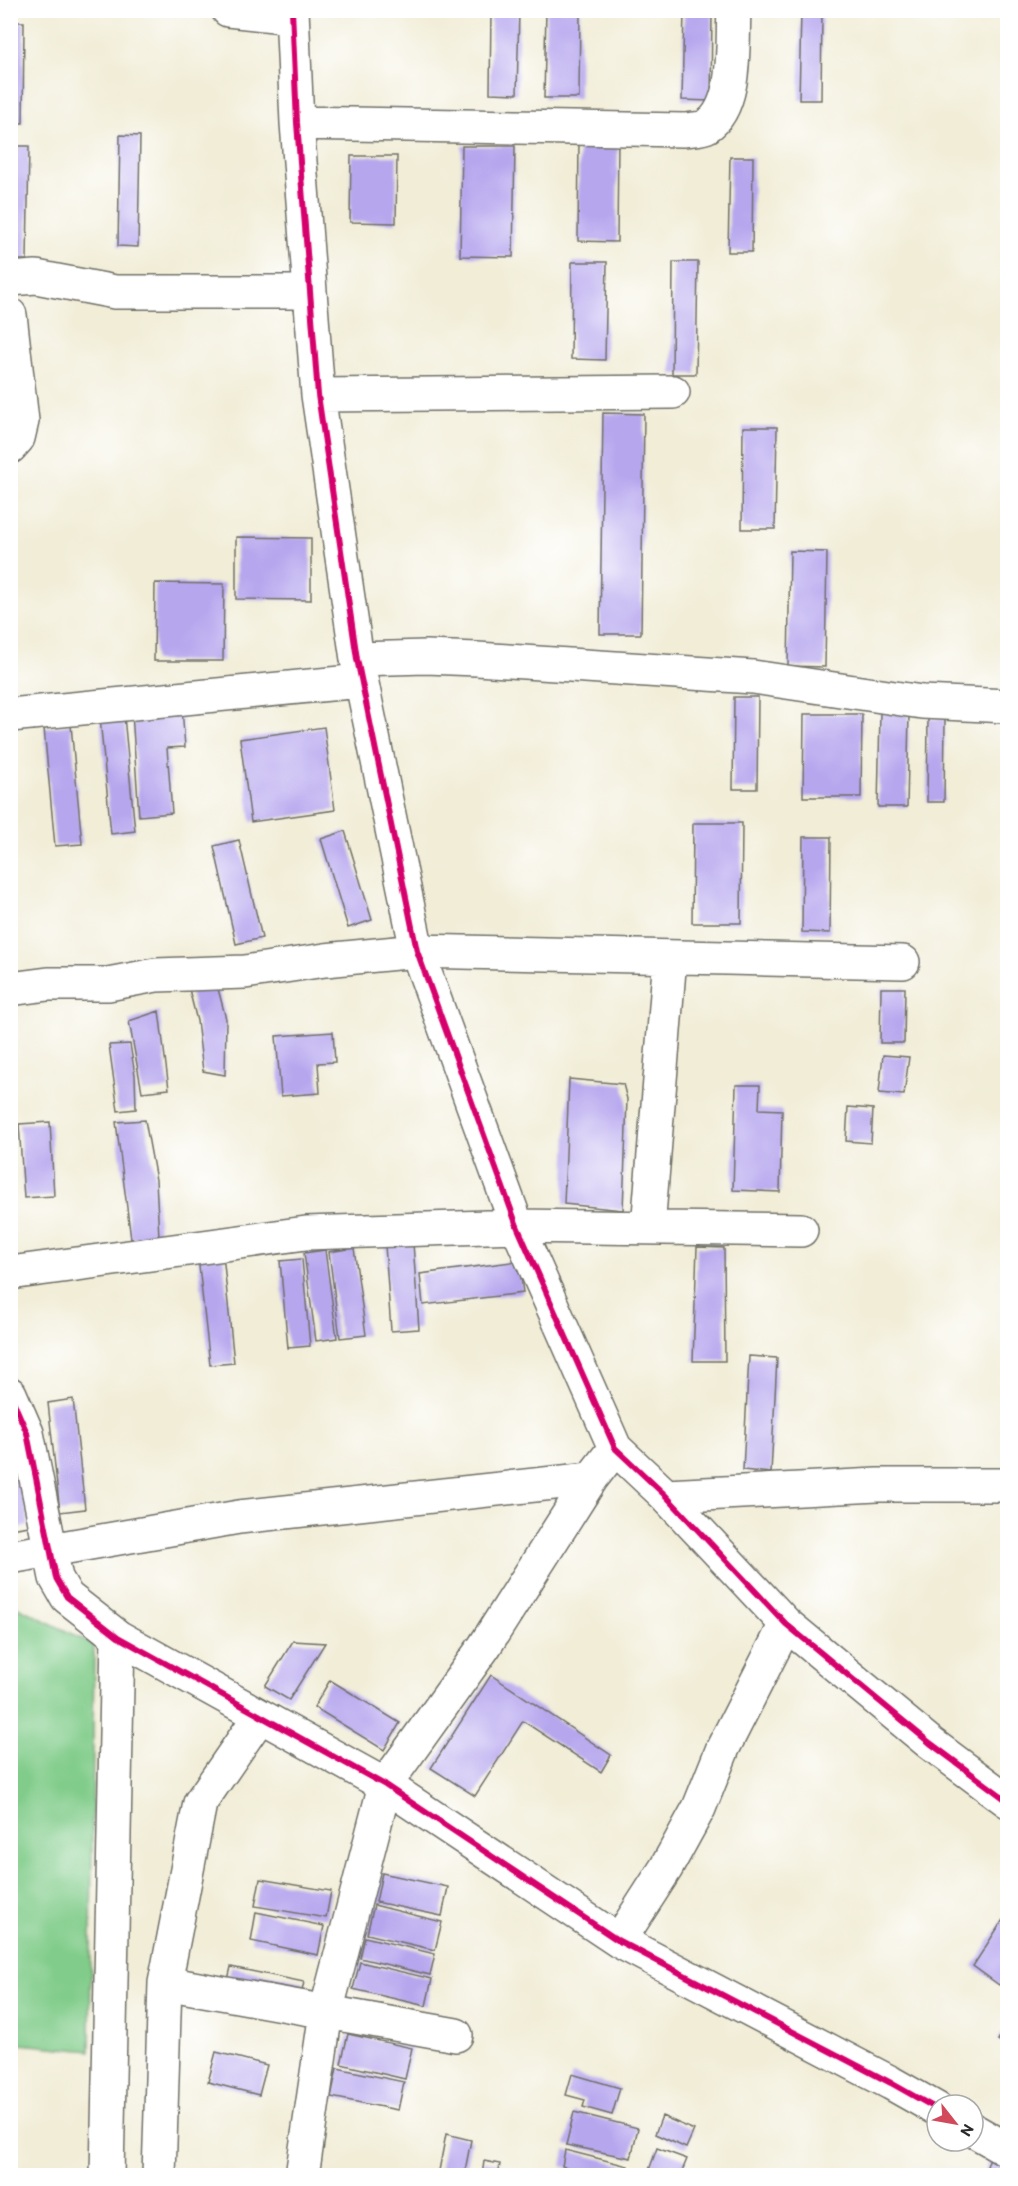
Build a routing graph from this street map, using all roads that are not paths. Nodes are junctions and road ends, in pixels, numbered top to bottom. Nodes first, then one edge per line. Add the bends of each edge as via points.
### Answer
1 (228, 10) edge
2 (734, 10) edge
3 (292, 14) edge
4 (297, 123) junction
5 (10, 279) edge
6 (310, 292) junction
7 (10, 315) edge
8 (673, 393) dead end
9 (318, 395) junction
10 (10, 447) edge
11 (359, 670) junction
12 (1008, 706) edge
13 (10, 715) edge
14 (417, 951) junction
15 (670, 957) junction
16 (903, 962) dead end
17 (10, 989) edge
18 (517, 1226) junction
19 (648, 1228) junction
20 (801, 1230) dead end
21 (10, 1273) edge
22 (10, 1394) edge
23 (615, 1448) junction
24 (591, 1479) junction
25 (1008, 1485) edge
26 (666, 1496) junction
27 (50, 1550) junction
28 (10, 1557) edge
29 (786, 1624) junction
30 (118, 1637) junction
31 (260, 1716) junction
32 (385, 1785) junction
33 (1008, 1801) edge
34 (619, 1941) junction
35 (165, 1983) junction
36 (326, 2012) junction
37 (456, 2035) dead end
38 (925, 2102) edge
39 (985, 2137) edge
40 (1008, 2150) edge
41 (106, 2175) edge
42 (159, 2175) edge
43 (302, 2175) edge

1 - 3 street
2 - 4 street via 730,93 706,127 684,130
3 - 4 street
4 - 6 street
5 - 6 street via 36,277 115,292
6 - 9 street
7 - 10 street via 22,421 18,438
8 - 9 street
9 - 11 street
11 - 12 street via 426,657 477,659 753,676 922,702
11 - 13 street
11 - 14 street
14 - 15 street
14 - 17 street via 245,972 156,975 108,984 48,984
14 - 18 street
15 - 16 street
15 - 19 street
18 - 19 street
18 - 21 street via 306,1233
18 - 23 street
19 - 20 street
22 - 27 street via 27,1433
23 - 24 street
23 - 26 street
24 - 27 street via 239,1517
24 - 32 street via 484,1647
25 - 26 street via 877,1485
26 - 29 street
27 - 28 street
27 - 30 street via 56,1578 67,1597
29 - 33 street via 930,1743
29 - 34 street via 723,1748 699,1808
30 - 31 street
30 - 41 street
31 - 32 street
31 - 35 street via 200,1803
32 - 34 street
32 - 36 street
34 - 38 street
35 - 36 street
35 - 42 street
36 - 37 street
36 - 43 street
39 - 40 street

